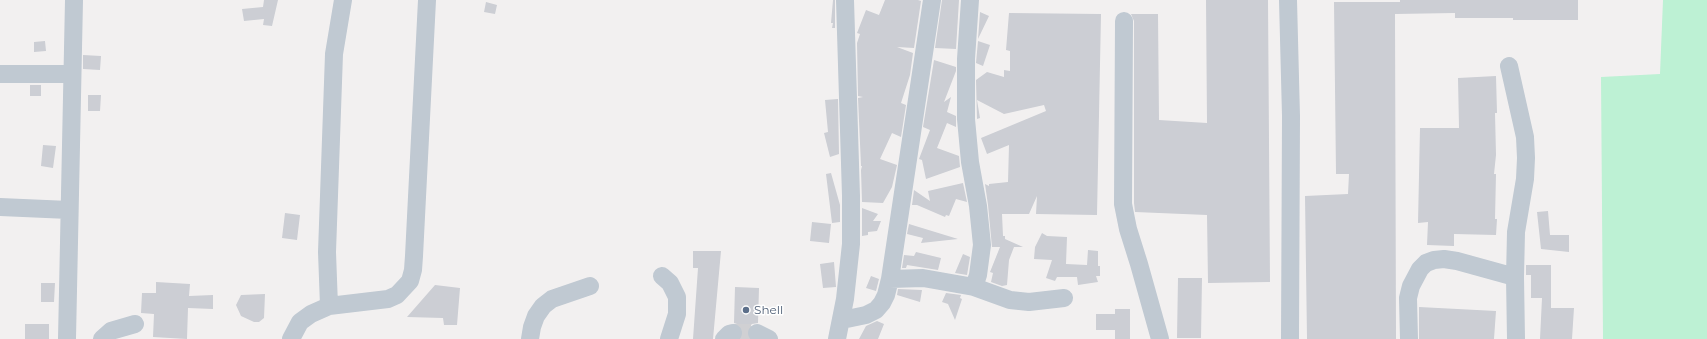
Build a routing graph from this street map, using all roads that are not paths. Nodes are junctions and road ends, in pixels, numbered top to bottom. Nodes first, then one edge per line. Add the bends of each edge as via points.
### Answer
1 (74, 0) edge
2 (343, 0) edge
3 (427, 0) edge
4 (845, 0) edge
5 (932, 0) edge
6 (970, 0) edge
7 (1288, 0) edge
8 (1124, 21) dead end
9 (1509, 66) dead end
10 (0, 74) edge
11 (72, 74) junction
12 (0, 207) edge
13 (69, 210) junction
14 (662, 276) dead end
15 (1515, 276) junction
16 (890, 279) junction
17 (590, 286) dead end
18 (974, 287) junction
19 (1064, 298) dead end
20 (329, 306) junction
21 (842, 320) junction
22 (135, 324) dead end
23 (66, 339) edge
24 (102, 339) edge
25 (291, 339) edge
26 (530, 339) edge
27 (670, 339) edge
28 (837, 339) edge
29 (1160, 339) edge
30 (1290, 339) edge
31 (1409, 339) edge
32 (1516, 339) edge

1 - 11 street
2 - 20 street via 334,61 327,252
3 - 20 street via 414,256 410,281 397,295 388,299
4 - 21 street via 851,236
5 - 16 street
6 - 18 street via 966,59 966,119 982,245
7 - 30 street via 1291,116
8 - 29 street via 1123,204
9 - 15 street via 1523,124 1526,158 1516,232
10 - 11 street
11 - 13 street
12 - 13 street
13 - 23 street
14 - 27 street via 674,288 677,303 677,314
15 - 31 street via 1450,260 1426,263 1411,286 1408,298
15 - 32 street
16 - 18 street via 923,278
16 - 21 street via 886,295 876,310
17 - 26 street via 552,299 543,306 536,316
18 - 19 street via 1010,300 1029,302
20 - 25 street via 300,322
21 - 28 street
22 - 24 street via 110,331

